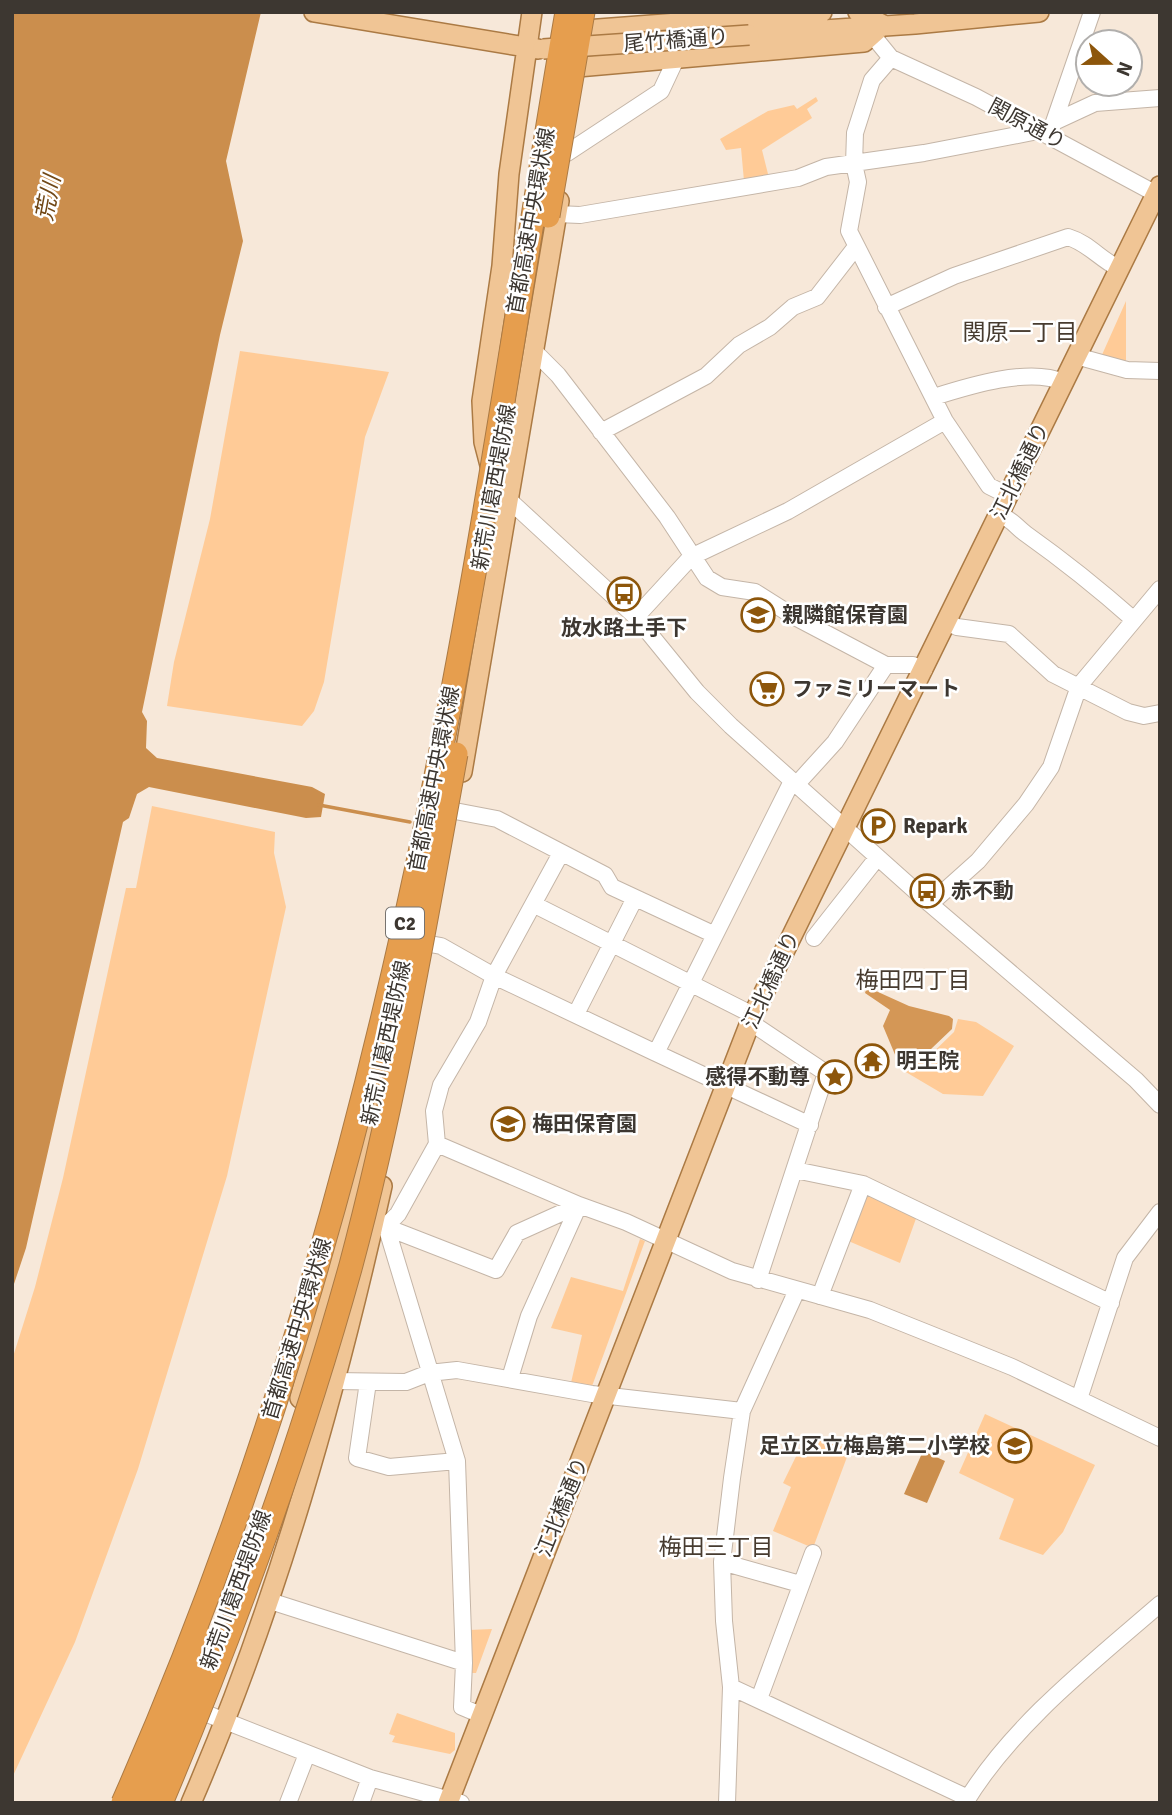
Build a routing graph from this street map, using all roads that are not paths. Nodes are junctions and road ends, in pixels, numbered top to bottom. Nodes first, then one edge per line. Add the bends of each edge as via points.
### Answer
1 (314, 12) edge
2 (532, 12) edge
3 (822, 12) edge
4 (1039, 12) edge
5 (1092, 12) edge
6 (775, 13) edge
7 (996, 14) edge
8 (580, 18) edge
9 (915, 18) edge
10 (869, 25) edge
11 (535, 49) junction
12 (891, 58) junction
13 (676, 59) junction
14 (575, 67) junction
15 (1160, 98) edge
16 (1047, 129) junction
17 (567, 153) junction
18 (855, 164) junction
19 (1159, 192) edge
20 (557, 214) junction
21 (855, 248) junction
22 (1118, 268) junction
23 (886, 307) junction
24 (533, 350) junction
25 (1076, 356) junction
26 (1160, 371) edge
27 (1063, 382) junction
28 (934, 397) junction
29 (945, 421) junction
30 (601, 432) junction
31 (496, 479) junction
32 (1009, 496) junction
33 (509, 500) junction
34 (1000, 515) junction
35 (691, 557) junction
36 (1160, 589) edge
37 (636, 617) junction
38 (1134, 620) junction
39 (947, 622) junction
40 (886, 665) junction
41 (924, 670) junction
42 (1079, 685) junction
43 (1160, 713) edge
44 (794, 783) junction
45 (455, 811) junction
46 (844, 829) junction
47 (561, 853) junction
48 (877, 858) junction
49 (635, 898) junction
50 (929, 904) junction
51 (535, 905) junction
52 (715, 935) junction
53 (814, 938) dead end
54 (430, 944) junction
55 (610, 944) junction
56 (494, 976) junction
57 (691, 983) junction
58 (576, 1014) junction
59 (751, 1019) junction
60 (656, 1053) junction
61 (724, 1085) junction
62 (1160, 1105) edge
63 (810, 1125) junction
64 (437, 1144) junction
65 (795, 1170) junction
66 (344, 1172) junction
67 (863, 1184) junction
68 (579, 1205) junction
69 (1160, 1212) edge
70 (348, 1217) junction
71 (380, 1224) junction
72 (664, 1240) junction
73 (758, 1280) junction
74 (797, 1290) junction
75 (820, 1296) junction
76 (1111, 1303) junction
77 (429, 1373) junction
78 (510, 1378) junction
79 (334, 1381) junction
80 (368, 1382) junction
81 (606, 1396) junction
82 (1079, 1399) junction
83 (742, 1411) junction
84 (306, 1419) junction
85 (1160, 1438) edge
86 (457, 1461) junction
87 (813, 1553) dead end
88 (722, 1562) junction
89 (800, 1584) junction
90 (270, 1601) junction
91 (1160, 1604) edge
92 (464, 1663) junction
93 (731, 1687) junction
94 (759, 1699) junction
95 (192, 1708) junction
96 (481, 1714) junction
97 (224, 1722) junction
98 (307, 1754) junction
99 (370, 1778) junction
100 (966, 1800) edge
101 (453, 1801) edge
102 (123, 1803) edge
103 (134, 1803) edge
104 (142, 1803) edge
105 (151, 1803) edge
106 (161, 1803) edge
107 (173, 1803) edge
108 (191, 1803) edge
109 (288, 1803) edge
110 (361, 1803) edge
111 (727, 1803) edge

1 - 11 main road, 尾竹橋通り
2 - 11 main road
3 - 6 main road
4 - 7 main road, 尾竹橋通り
5 - 16 street
6 - 8 main road
7 - 9 main road, 尾竹橋通り
8 - 14 main road, 新荒川葛西堤防線
8 - 66 highway, 首都高速中央環状線 / C2, bridge via 430,806
8 - 84 highway, 首都高速中央環状線 / C2, bridge via 490,563 415,974 373,1176
9 - 10 main road, 尾竹橋通り
10 - 11 main road, 尾竹橋通り, bridge
10 - 12 street
10 - 13 main road via 864,42
11 - 31 main road via 509,174 502,266 482,401 484,442
12 - 16 street, 関原通り
12 - 18 street via 872,80 855,133
13 - 14 main road
13 - 17 street via 661,92
14 - 17 main road, 新荒川葛西堤防線
14 - 31 main road, 新荒川葛西堤防線
15 - 16 street via 1095,103
16 - 18 street
16 - 19 street, 関原通り
17 - 20 main road, 新荒川葛西堤防線
18 - 20 street via 580,215
18 - 21 street via 858,197 849,232
19 - 22 main road, 江北橋通り
20 - 24 main road, 新荒川葛西堤防線
21 - 23 street
21 - 30 street via 817,298 793,307 739,345 706,376
22 - 23 street via 1095,255 1084,242 1068,237 954,276
22 - 25 main road, 江北橋通り
23 - 28 street
24 - 30 street
24 - 33 main road, 新荒川葛西堤防線
25 - 26 street via 1127,370
25 - 27 main road, 江北橋通り
27 - 28 street via 1043,375 980,383
27 - 32 main road, 江北橋通り
28 - 29 street
29 - 32 street via 989,486
29 - 35 street via 788,512
30 - 35 street via 667,517
31 - 33 main road
31 - 70 main road, 新荒川葛西堤防線 via 436,808
32 - 34 main road, 江北橋通り
33 - 37 street
33 - 45 main road, 新荒川葛西堤防線
34 - 38 street via 1073,566
34 - 39 main road, 江北橋通り
35 - 37 street
35 - 40 street via 707,578 722,587 755,592
36 - 38 street
37 - 44 street via 697,692
38 - 42 street
39 - 41 main road, 江北橋通り
39 - 42 street via 1009,634 1053,674
40 - 41 street via 913,665
40 - 44 street via 835,742
41 - 46 main road, 江北橋通り
42 - 43 street via 1128,712
42 - 50 street via 1051,768 1037,790 978,861
44 - 46 street
44 - 52 street
45 - 47 street via 497,819
45 - 54 main road, 新荒川葛西堤防線
46 - 48 street
46 - 59 main road, 江北橋通り
47 - 49 street via 605,875 612,887
47 - 51 street
48 - 50 street
48 - 53 street
49 - 52 street
49 - 55 street
50 - 62 street
51 - 55 street
51 - 56 street
52 - 57 street
54 - 56 street
54 - 71 main road, 新荒川葛西堤防線
55 - 57 street
55 - 58 street
56 - 58 street
56 - 64 street via 478,1022 441,1086 434,1111
57 - 59 street
57 - 60 street
58 - 60 street
59 - 61 main road, 江北橋通り
59 - 63 street via 826,1073
60 - 61 street
61 - 63 street
61 - 72 main road, 江北橋通り
63 - 65 street
64 - 68 street
64 - 71 street via 398,1214
65 - 67 street
65 - 73 street
66 - 102 highway, 首都高速中央環状線 / C2, bridge via 246,1492
66 - 104 highway, bridge via 326,1264 285,1413 230,1583
67 - 75 street
67 - 76 street
68 - 71 street via 517,1233 496,1270
68 - 72 street
68 - 78 street via 529,1316
69 - 76 street via 1125,1258
70 - 71 street
70 - 95 main road, 新荒川葛西堤防線 via 269,1501
71 - 77 street
71 - 79 main road, 新荒川葛西堤防線
72 - 73 street
72 - 81 main road, 江北橋通り
73 - 74 street
74 - 75 street
74 - 83 street
75 - 82 street via 870,1310
76 - 82 street
77 - 78 street via 457,1370
77 - 80 street via 406,1382
77 - 86 street
78 - 81 street
79 - 80 street
79 - 90 main road, 新荒川葛西堤防線
80 - 86 street via 357,1458 388,1466
81 - 83 street
81 - 96 main road, 江北橋通り
82 - 85 street
83 - 88 street
84 - 106 highway, 首都高速中央環状線 / C2, bridge via 238,1614
84 - 107 highway, bridge via 266,1573
86 - 92 street
87 - 89 street
88 - 89 street
88 - 93 street
89 - 94 street
90 - 92 street
90 - 97 main road, 新荒川葛西堤防線
91 - 100 street via 1059,1694 1003,1752
92 - 96 street via 462,1707
93 - 94 street
93 - 111 street
94 - 100 street
95 - 97 street
95 - 103 main road via 176,1704
95 - 105 main road, 新荒川葛西堤防線
96 - 101 main road, 江北橋通り
97 - 98 street
97 - 108 main road, 新荒川葛西堤防線
98 - 99 street
98 - 109 street
99 - 101 street
99 - 110 street

